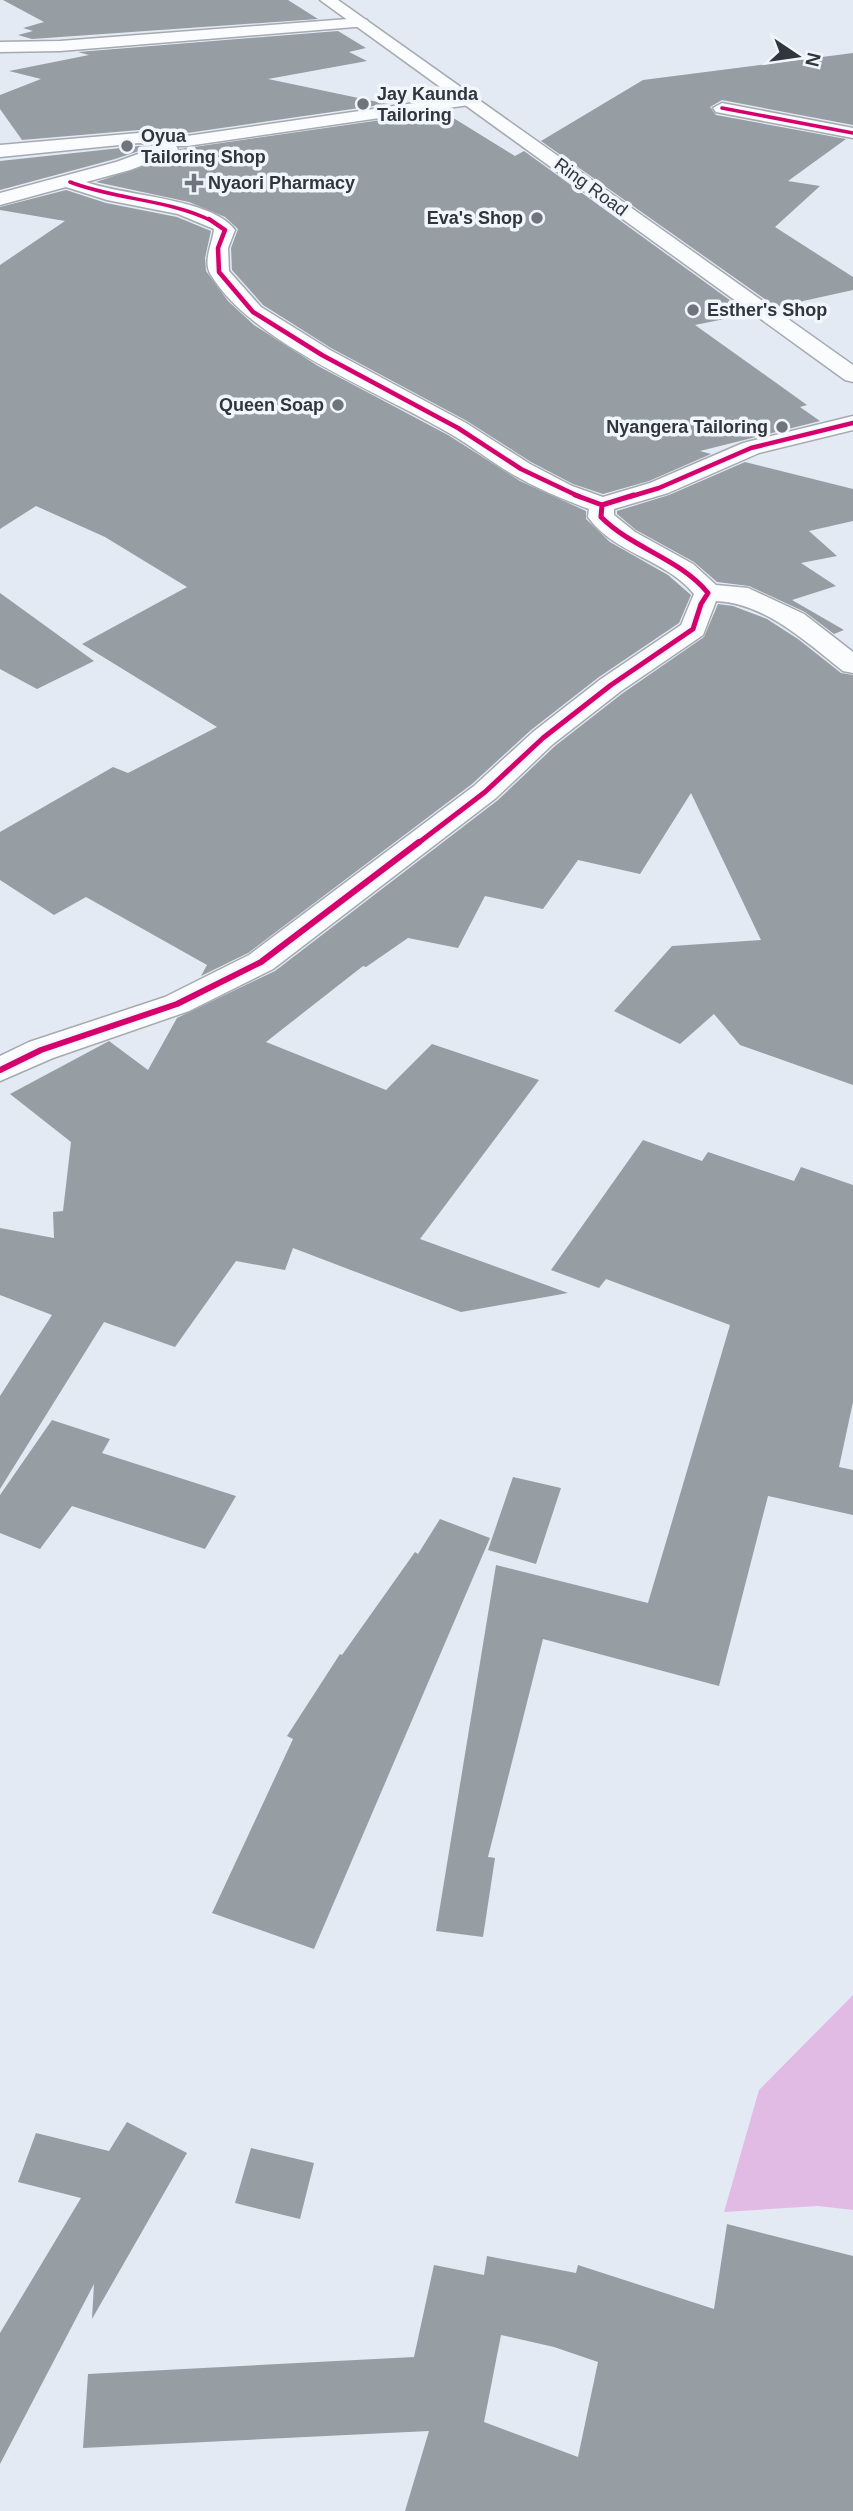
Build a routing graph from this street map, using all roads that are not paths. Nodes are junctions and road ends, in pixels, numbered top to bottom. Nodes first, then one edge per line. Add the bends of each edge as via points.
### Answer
1 (328, 0) edge
2 (362, 23) junction
3 (0, 47) edge
4 (470, 100) junction
5 (722, 107) dead end
6 (853, 133) edge
7 (187, 141) junction
8 (0, 151) edge
9 (70, 182) junction
10 (0, 199) edge
11 (853, 375) edge
12 (853, 423) edge
13 (601, 505) junction
14 (708, 593) junction
15 (853, 665) edge
16 (0, 1070) edge

1 - 2 street, Ring Road
2 - 3 street
2 - 4 street, Ring Road
4 - 7 street
4 - 11 street, Ring Road
5 - 6 street
7 - 8 street via 139,138
7 - 9 street
9 - 10 street
9 - 13 street via 88,190 185,209 221,225 225,230 218,248 219,272 253,312 458,428 521,469
12 - 13 street via 751,448 659,488
13 - 14 street via 601,517 612,530 677,563
14 - 15 street via 738,594 794,620
14 - 16 street via 693,629 611,685 543,738 485,792 261,962 177,1004 41,1050

